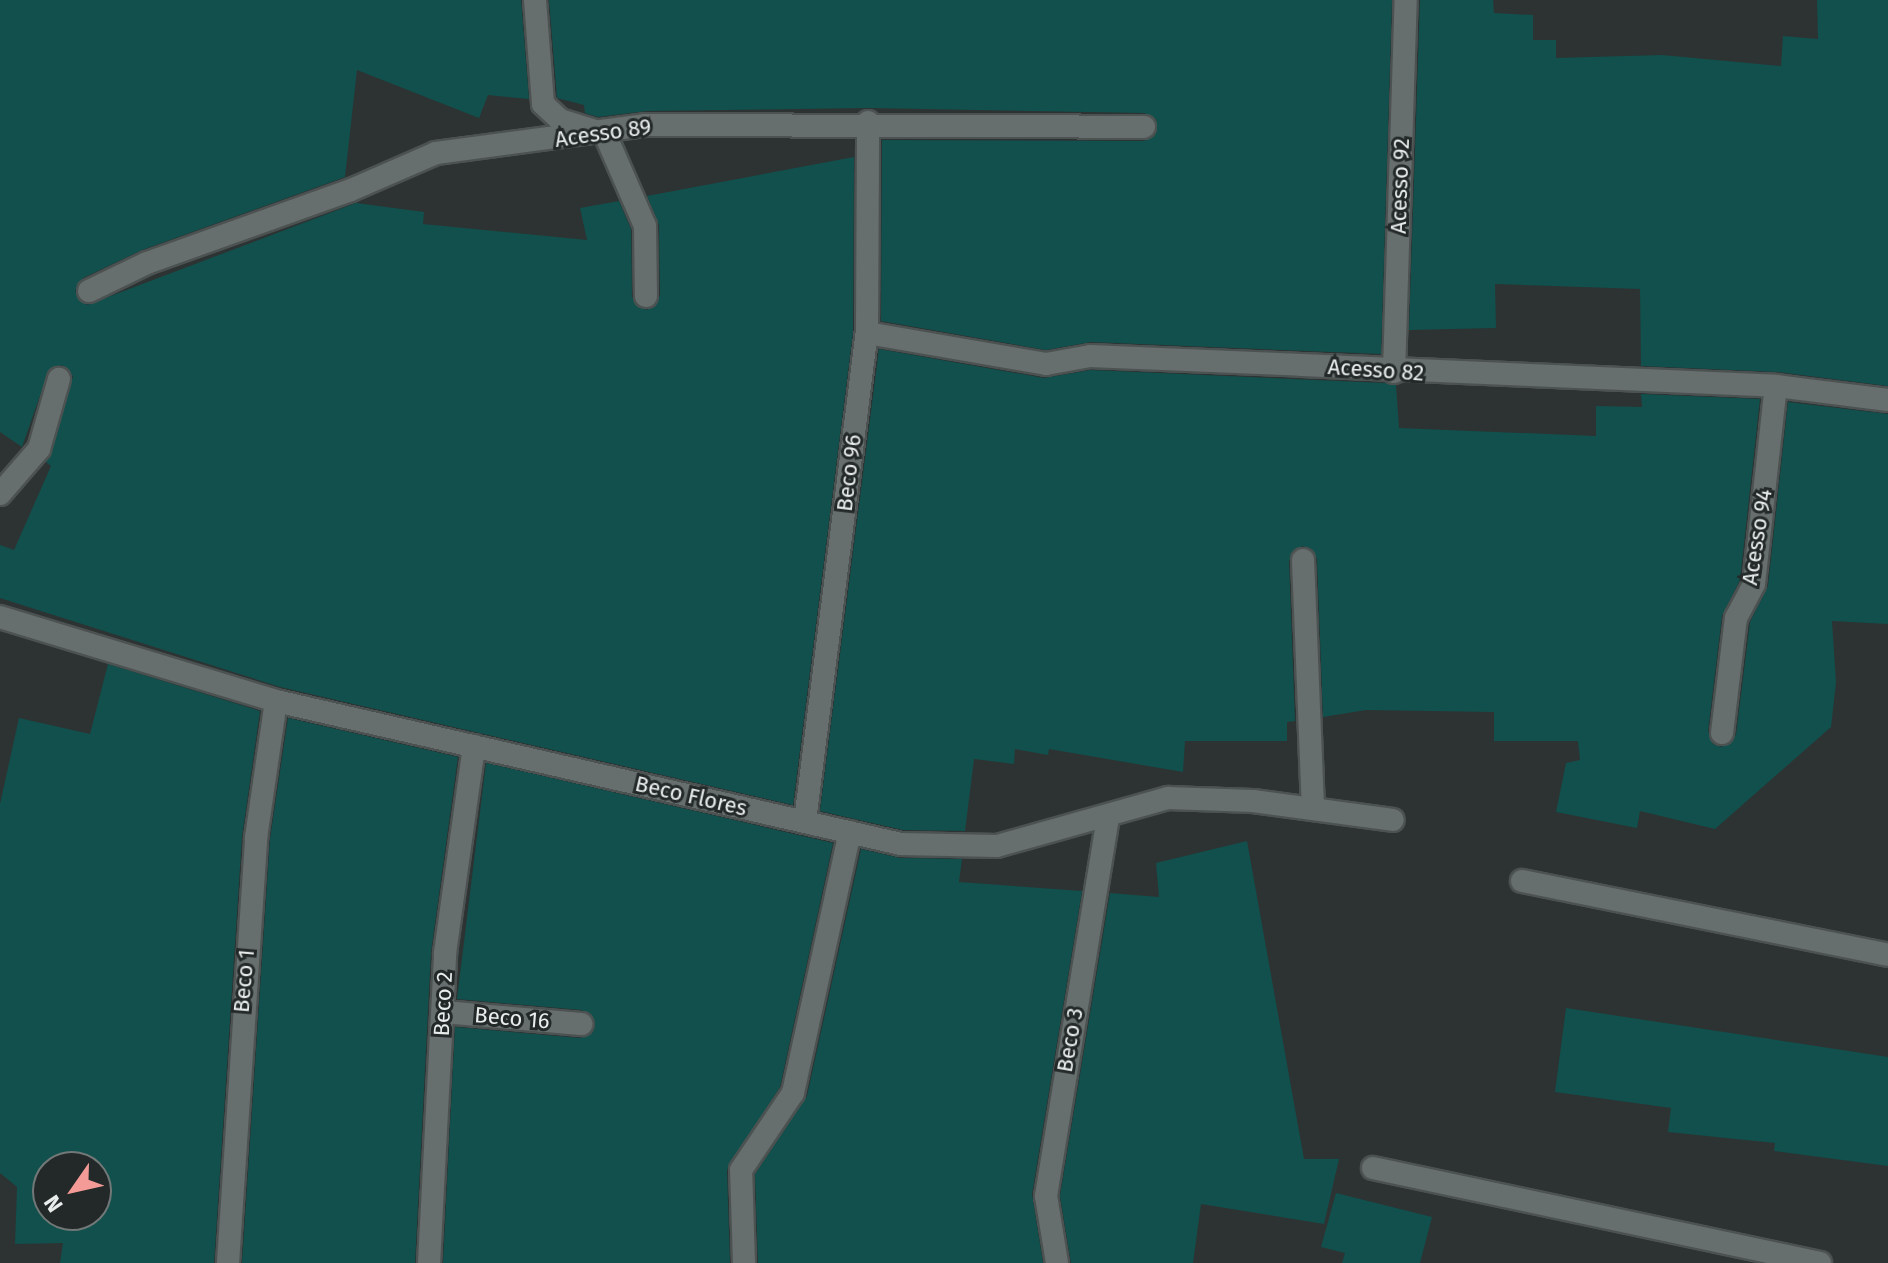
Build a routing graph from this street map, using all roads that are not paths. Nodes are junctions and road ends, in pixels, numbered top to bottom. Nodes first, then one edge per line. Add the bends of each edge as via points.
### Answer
1 (535, 0) edge
2 (1406, 0) edge
3 (868, 122) junction
4 (1144, 127) dead end
5 (605, 134) junction
6 (89, 291) dead end
7 (646, 296) dead end
8 (867, 333) junction
9 (1394, 372) junction
10 (59, 379) dead end
11 (1776, 386) junction
12 (1888, 400) edge
13 (0, 494) edge
14 (1303, 560) dead end
15 (0, 617) edge
16 (276, 701) junction
17 (1722, 733) dead end
18 (474, 746) junction
19 (1313, 809) junction
20 (1108, 818) junction
21 (1393, 820) dead end
22 (805, 821) junction
23 (850, 832) junction
24 (1522, 881) dead end
25 (1888, 955) edge
26 (443, 1012) junction
27 (581, 1024) dead end
28 (1373, 1168) dead end
29 (228, 1263) edge
30 (429, 1263) edge
31 (744, 1263) edge
32 (1057, 1263) edge
33 (1820, 1263) edge

1 - 5 lane via 543,104 560,120
2 - 9 lane, Acesso 92
3 - 4 lane, Acesso 89
3 - 5 lane, Acesso 89 via 646,125
3 - 8 lane, Beco 96
5 - 6 lane, Acesso 89 via 436,153 351,190 147,263
5 - 7 lane via 645,226
8 - 9 lane, Acesso 82 via 1046,364 1090,356
8 - 22 lane, Beco 96
9 - 11 lane, Acesso 82
10 - 13 lane via 39,449
11 - 12 lane, Acesso 82
11 - 17 lane, Acesso 94 via 1754,584 1736,618
14 - 19 lane
15 - 16 lane, Beco Flores
16 - 18 lane, Beco Flores
16 - 29 lane, Beco 1 via 256,838
18 - 22 lane, Beco Flores
18 - 26 lane, Beco 2 via 456,849
19 - 20 lane, Beco Flores via 1168,798
19 - 21 lane, Beco Flores
20 - 23 lane, Beco Flores via 997,846 901,844
20 - 32 lane, Beco 3 via 1046,1196
22 - 23 lane, Beco Flores
23 - 31 lane via 793,1093 741,1170
24 - 25 lane
26 - 27 lane, Beco 16
26 - 30 lane, Beco 2
28 - 33 lane

